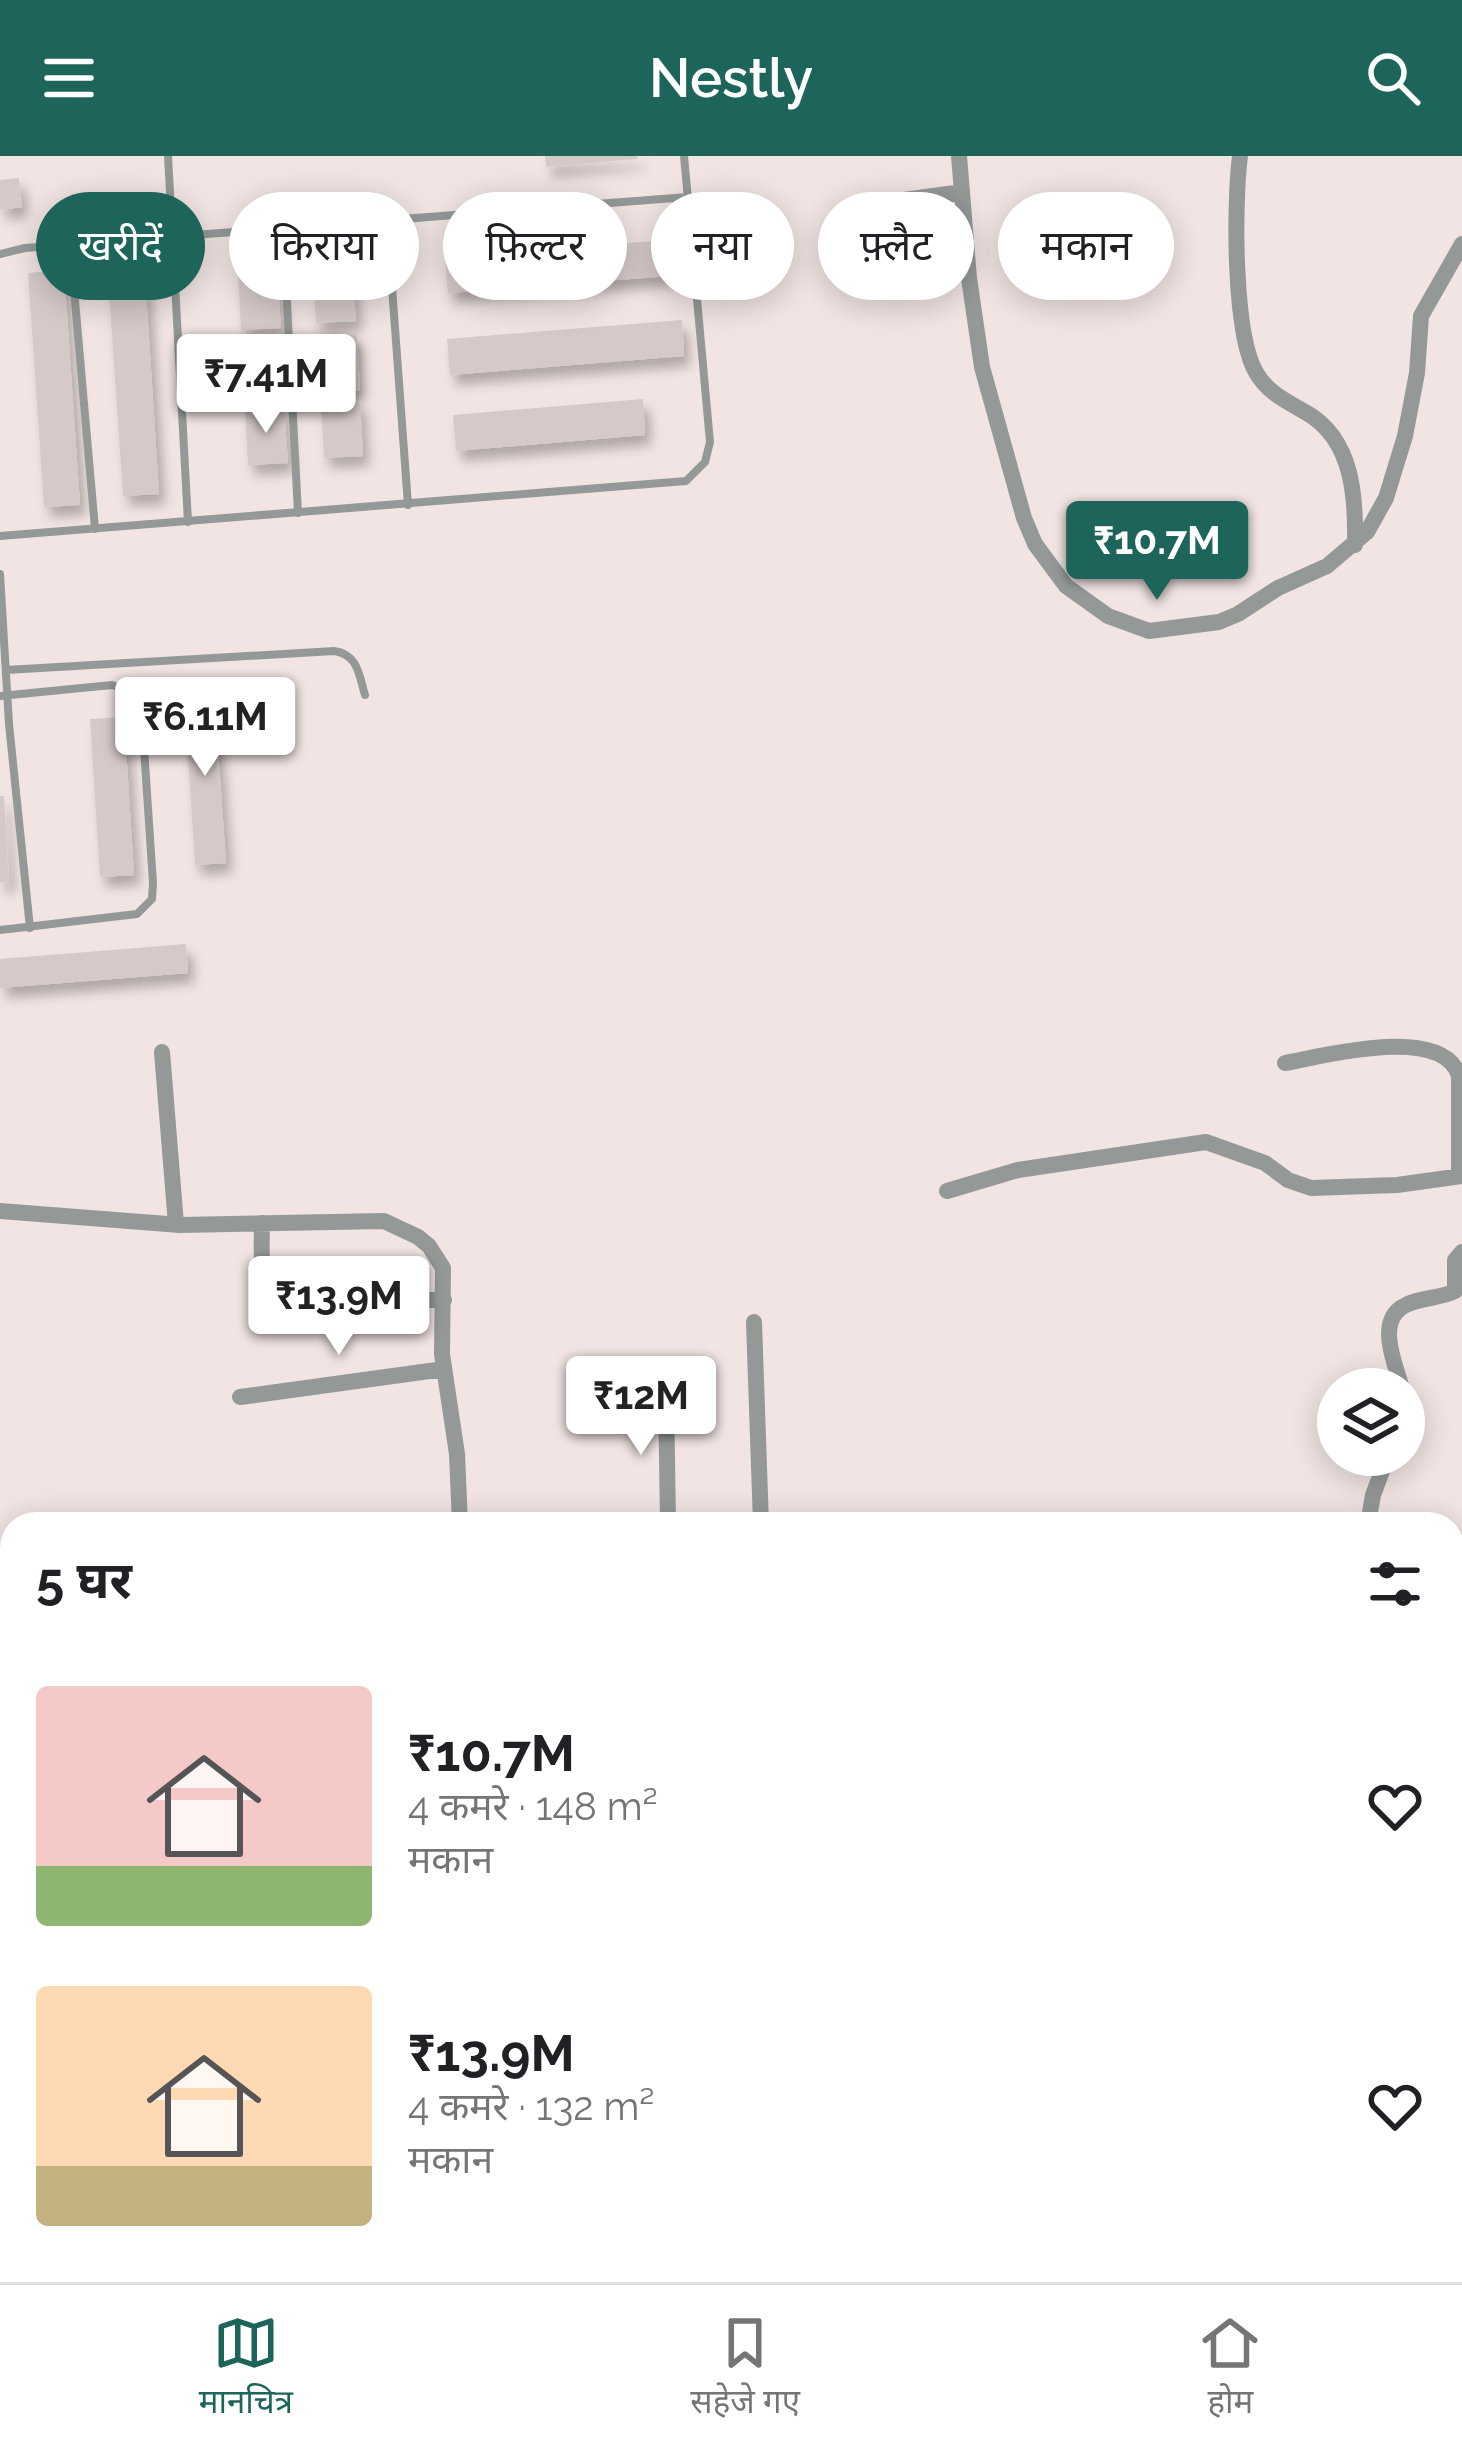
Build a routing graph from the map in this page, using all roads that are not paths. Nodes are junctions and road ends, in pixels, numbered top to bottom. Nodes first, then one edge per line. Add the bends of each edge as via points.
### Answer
1 (168, 156) edge
2 (684, 156) edge
3 (959, 156) edge
4 (1240, 156) edge
5 (169, 192) edge
6 (688, 192) edge
7 (962, 192) edge
8 (651, 200) edge
9 (419, 217) edge
10 (1462, 244) edge
11 (36, 247) edge
12 (0, 254) edge
13 (75, 300) edge
14 (175, 300) edge
15 (287, 300) edge
16 (393, 300) edge
17 (697, 300) edge
18 (973, 300) edge
19 (408, 505) junction
20 (298, 513) junction
21 (188, 522) junction
22 (95, 529) junction
23 (0, 536) edge
24 (1355, 545) junction
25 (0, 574) edge
26 (6, 670) junction
27 (365, 695) dead end
28 (4, 696) edge
29 (30, 928) junction
30 (0, 931) edge
31 (162, 1052) dead end
32 (1285, 1063) dead end
33 (1461, 1176) edge
34 (947, 1192) dead end
35 (0, 1211) edge
36 (262, 1223) junction
37 (176, 1224) junction
38 (1462, 1252) edge
39 (445, 1300) junction
40 (754, 1322) dead end
41 (1396, 1368) edge
42 (444, 1369) junction
43 (666, 1392) dead end
44 (241, 1397) dead end
45 (1380, 1476) edge
46 (459, 1512) edge
47 (668, 1512) edge
48 (761, 1512) edge
49 (1370, 1512) edge

1 - 5 lane
2 - 6 lane
3 - 7 street
4 - 24 street via 1250,362 1271,392 1313,416 1338,446 1354,490
8 - 9 lane
10 - 24 street via 1421,316 1418,373 1396,471 1378,517
11 - 12 lane
13 - 22 lane
14 - 21 lane
15 - 20 lane
16 - 19 lane
17 - 19 lane via 710,442 697,473 672,484
18 - 24 street via 982,367 1024,518 1048,565 1090,604 1149,631 1219,622
19 - 20 lane
20 - 21 lane
21 - 22 lane
22 - 23 lane
25 - 26 lane
26 - 27 lane via 334,651 351,657
26 - 28 lane
28 - 29 lane
28 - 29 lane via 112,685 136,698 142,718 152,899 136,914
29 - 30 lane
31 - 37 street
32 - 33 street via 1415,1046 1441,1053 1459,1076
33 - 34 street via 1311,1188 1205,1142 1018,1170
35 - 37 street
36 - 37 street
36 - 39 street via 395,1225 440,1261
36 - 39 street via 263,1274 275,1300
38 - 41 street via 1455,1291 1405,1305 1390,1326
39 - 42 street
40 - 48 street
42 - 44 street
42 - 46 street
43 - 47 street
45 - 49 street

